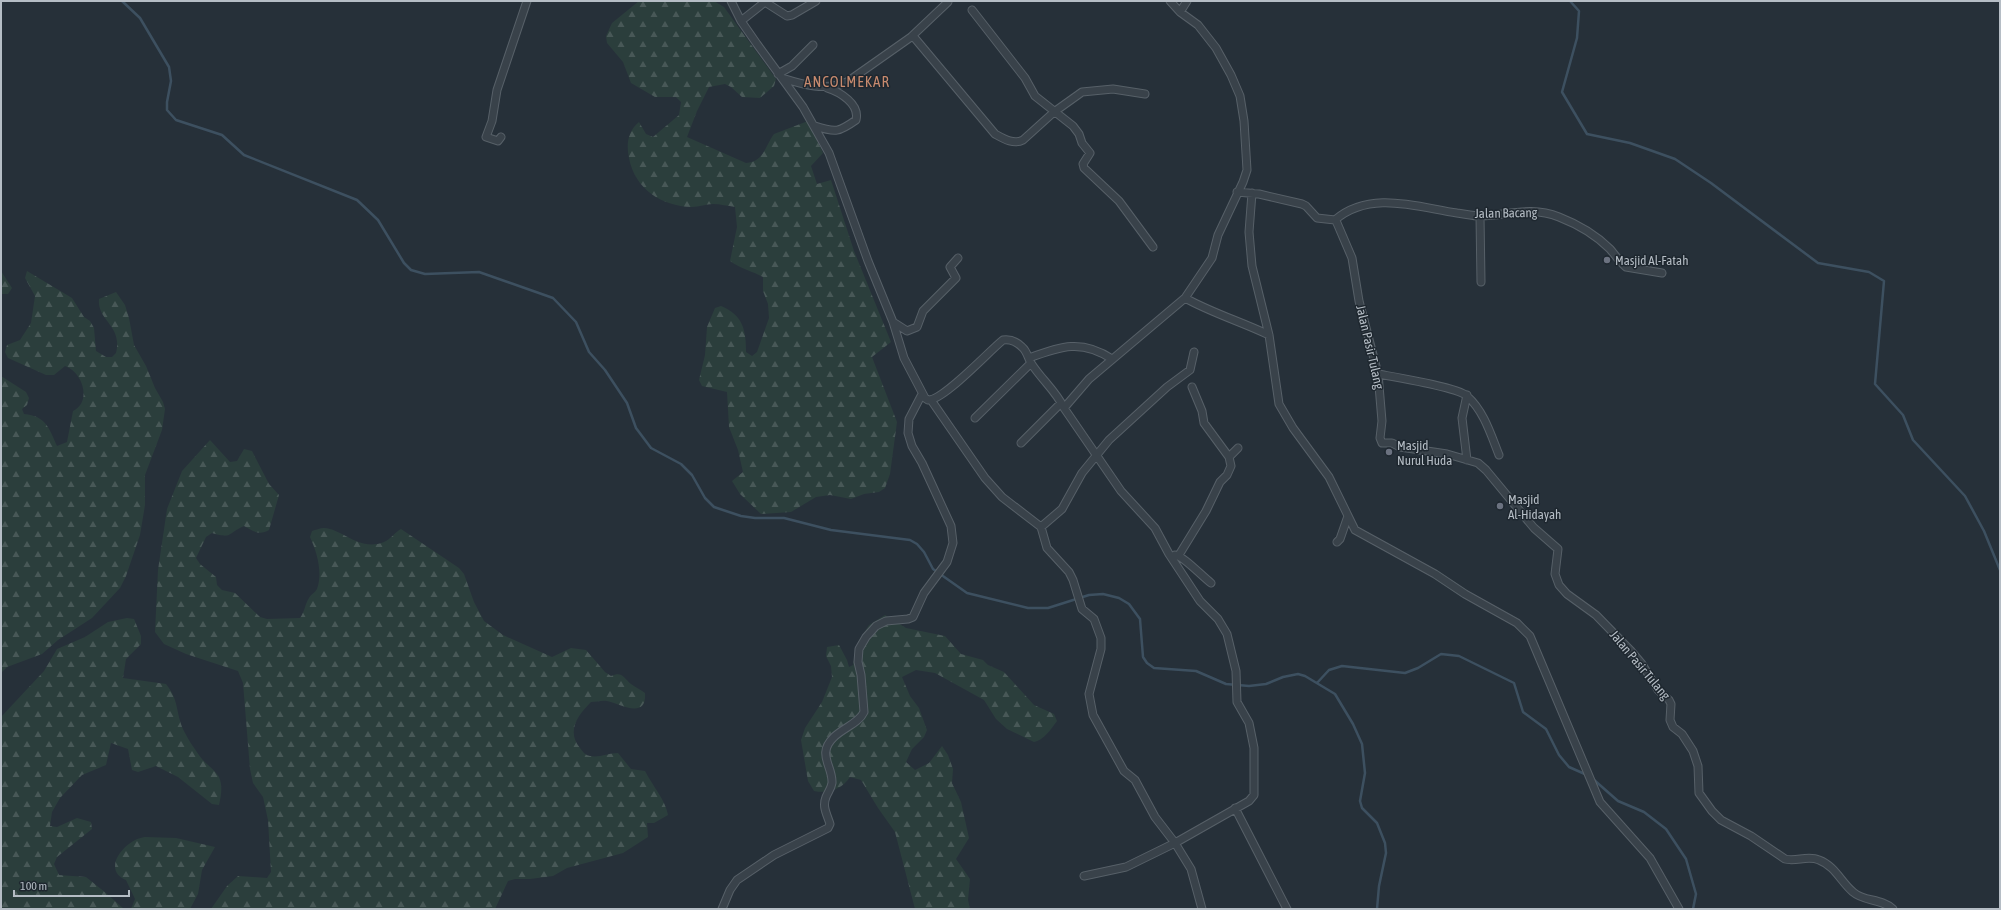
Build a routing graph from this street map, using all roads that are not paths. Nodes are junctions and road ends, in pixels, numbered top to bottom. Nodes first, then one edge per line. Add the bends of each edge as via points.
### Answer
1 (527, 1) edge
2 (731, 1) edge
3 (816, 1) edge
4 (1170, 1) edge
5 (1187, 1) edge
6 (948, 2) dead end
7 (972, 10) dead end
8 (1180, 12) junction
9 (741, 21) junction
10 (913, 36) junction
11 (813, 45) dead end
12 (780, 76) junction
13 (824, 87) junction
14 (1145, 94) dead end
15 (1054, 112) junction
16 (816, 126) junction
17 (501, 137) dead end
18 (1237, 192) junction
19 (1252, 193) junction
20 (1480, 216) junction
21 (1335, 220) junction
22 (1153, 247) dead end
23 (958, 258) dead end
24 (1662, 273) dead end
25 (1481, 282) dead end
26 (1185, 298) junction
27 (893, 322) junction
28 (1269, 335) junction
29 (1194, 352) dead end
30 (1112, 359) junction
31 (1030, 360) junction
32 (1378, 374) junction
33 (1192, 387) dead end
34 (922, 394) junction
35 (1467, 395) junction
36 (931, 400) junction
37 (1062, 406) junction
38 (975, 418) dead end
39 (1021, 443) dead end
40 (1238, 448) dead end
41 (1499, 455) dead end
42 (1096, 456) junction
43 (1229, 457) junction
44 (1467, 460) junction
45 (1348, 516) junction
46 (1041, 527) junction
47 (1337, 542) dead end
48 (1169, 554) junction
49 (1179, 555) junction
50 (1211, 583) dead end
51 (1235, 808) junction
52 (1175, 843) junction
53 (1084, 876) dead end
54 (722, 909) edge
55 (1202, 909) edge
56 (1287, 909) edge
57 (1679, 909) edge
58 (1893, 909) edge

1 - 17 street via 497,90 492,121 486,137 498,141
2 - 9 street
3 - 9 street via 788,16 765,2
4 - 8 street
5 - 8 street
6 - 10 street
7 - 15 street via 1025,78 1035,96
8 - 18 street via 1198,25 1216,48 1240,96 1246,170
9 - 12 street
10 - 13 street via 847,82
10 - 15 street via 986,124 1001,138 1018,143
11 - 12 street
12 - 13 street via 802,84
12 - 16 street
13 - 16 street via 846,98 857,117 838,132
14 - 15 street via 1113,89 1082,92
15 - 22 street via 1073,126 1089,151 1083,164 1084,168 1119,201
16 - 27 street via 830,153 868,261
18 - 19 street
18 - 26 street via 1218,234 1212,258
19 - 21 street via 1302,204 1317,218
19 - 28 street via 1249,232 1251,259
20 - 21 street, Jalan Bacang via 1385,202 1355,207
20 - 24 street, Jalan Bacang via 1520,211 1558,216 1581,226 1610,249 1626,267
20 - 25 street
21 - 32 street, Jalan Pasir Tulang via 1352,258 1359,301
23 - 27 street via 950,267 956,278 923,311 917,327 907,330
26 - 28 street
26 - 30 street
27 - 34 street via 904,358
28 - 45 street via 1280,404 1293,428 1329,477
29 - 42 street via 1190,370 1142,408
30 - 31 street via 1097,350 1080,346 1059,348
30 - 37 street
31 - 36 street via 1024,348 1017,342 1003,340 958,382
31 - 37 street
31 - 38 street
32 - 35 street
32 - 44 street, Jalan Pasir Tulang via 1382,443
33 - 43 street via 1202,410 1204,423
34 - 36 street
34 - 54 street via 909,419 908,432 912,446 951,526 953,543 947,562 924,593 913,617 886,621 876,626 859,649 858,662 864,712 834,737 826,751 826,763 832,781 824,806 829,826 826,830 774,855 737,880
35 - 41 street via 1482,413
35 - 44 street via 1462,418
36 - 46 street via 985,478 1002,497
37 - 39 street
37 - 42 street
40 - 43 street
42 - 46 street via 1082,473 1062,509
42 - 48 street via 1121,491 1155,528
43 - 49 street via 1231,466 1227,475 1220,482
44 - 58 street, Jalan Pasir Tulang via 1478,463 1486,470 1534,528 1558,549 1555,574 1559,585 1596,615 1642,664 1658,690 1672,704 1670,720 1693,751 1698,766 1699,792 1712,811 1721,820 1785,859 1806,857 1820,860 1835,871 1853,892 1882,902
45 - 47 street
45 - 57 street via 1358,534 1435,574 1517,623 1530,636 1600,802 1650,858
46 - 52 street via 1047,548 1069,572 1082,609 1094,619 1101,638 1101,648 1089,694 1092,714 1124,771 1135,780 1155,817
48 - 49 street
48 - 51 street via 1200,601 1218,619 1227,634 1237,681 1237,702 1252,733 1256,759 1254,795 1249,801
49 - 50 street
51 - 52 street
51 - 56 street
52 - 53 street via 1126,867
52 - 55 street via 1191,869

